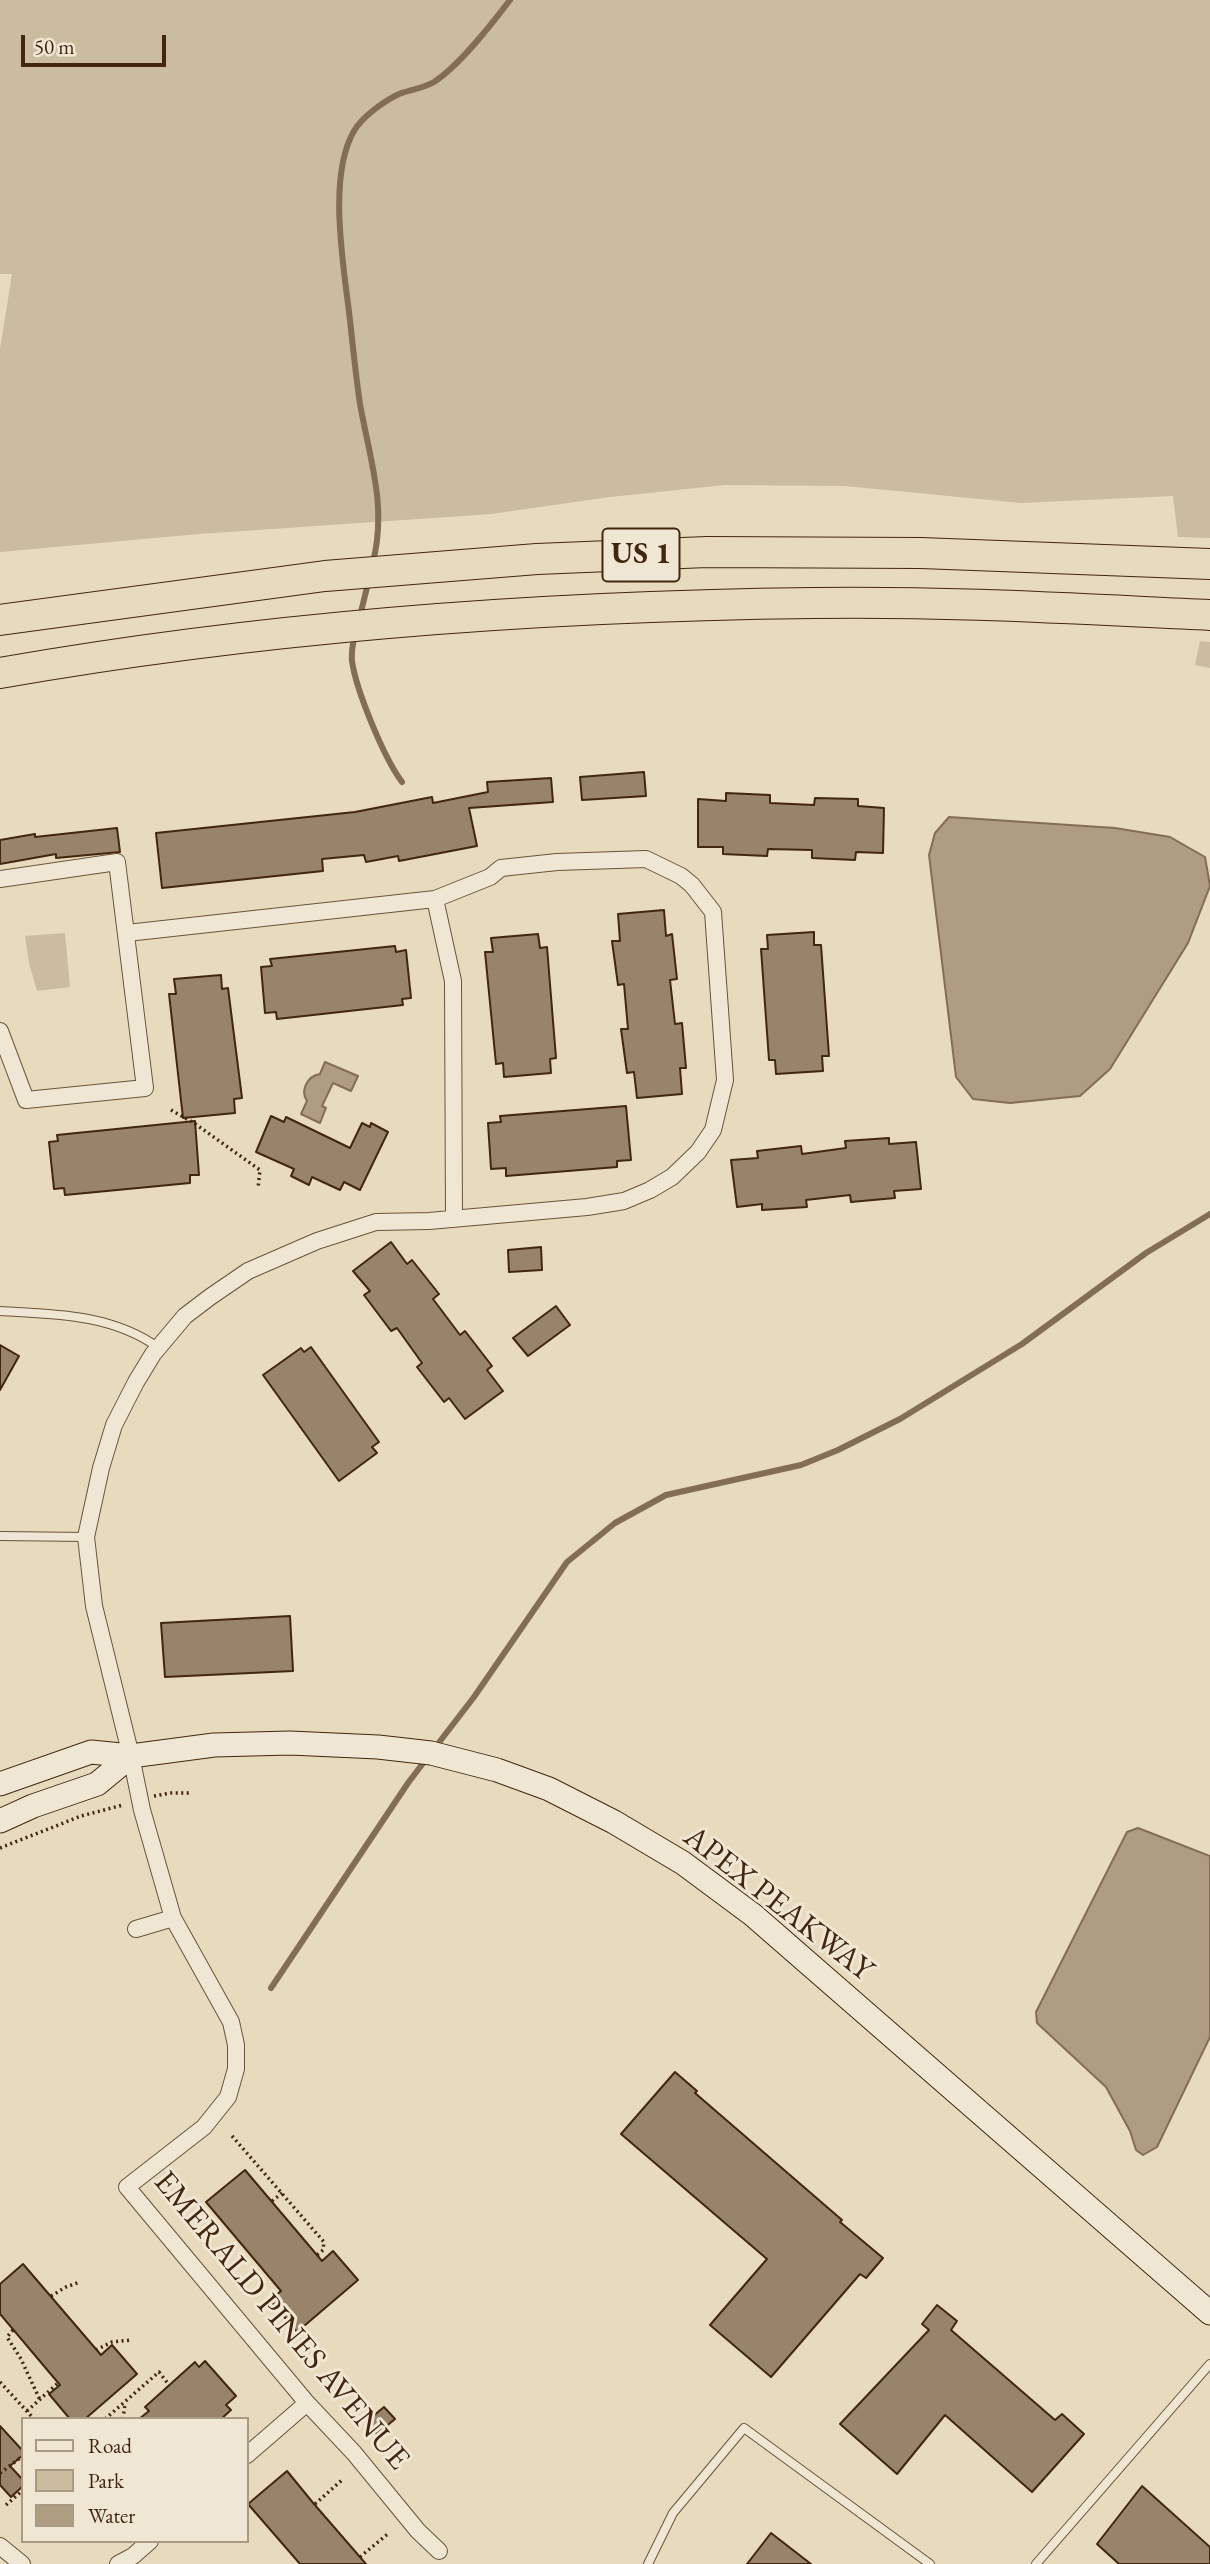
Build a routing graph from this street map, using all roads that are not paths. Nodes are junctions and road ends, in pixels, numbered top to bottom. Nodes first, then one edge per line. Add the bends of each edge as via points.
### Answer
1 (1210, 564) edge
2 (1210, 615) edge
3 (0, 620) edge
4 (0, 673) edge
5 (0, 879) edge
6 (435, 899) junction
7 (127, 933) junction
8 (0, 1031) edge
9 (454, 1219) junction
10 (0, 1311) edge
11 (159, 1348) junction
12 (0, 1536) edge
13 (86, 1538) junction
14 (131, 1756) junction
15 (0, 1784) edge
16 (0, 1821) edge
17 (173, 1918) junction
18 (136, 1929) dead end
19 (1210, 2313) edge
20 (1210, 2364) edge
21 (307, 2403) junction
22 (248, 2454) edge
23 (148, 2543) edge
24 (0, 2546) edge
25 (439, 2551) dead end
26 (22, 2564) edge
27 (118, 2564) edge
28 (648, 2564) edge
29 (930, 2564) edge
30 (1036, 2564) edge

1 - 3 highway, US 1 via 908,553 707,552 537,559 324,576
2 - 4 highway, US 1 via 841,603 685,606 370,625 207,642
5 - 7 street via 117,862
6 - 7 street, EMERALD PINES AVENUE
6 - 9 street via 453,981
6 - 9 street, EMERALD PINES AVENUE via 501,868 557,862 646,859 681,876 713,912 725,1080 713,1130 672,1177 624,1201
7 - 8 street via 145,1088 26,1100
9 - 11 street, EMERALD PINES AVENUE via 376,1223 317,1241 248,1271 186,1316
10 - 11 lane via 81,1315 140,1334
11 - 13 street, EMERALD PINES AVENUE via 114,1425
12 - 13 lane
13 - 14 street, EMERALD PINES AVENUE via 94,1606
14 - 15 main road, APEX PEAKWAY via 91,1752
14 - 16 main road via 97,1784
14 - 17 street, EMERALD PINES AVENUE
14 - 19 main road, APEX PEAKWAY via 215,1745 290,1743 431,1753 549,1789 614,1822 683,1863 753,1915
17 - 18 street
17 - 21 street, EMERALD PINES AVENUE via 231,2022 236,2069 228,2096 204,2127 127,2187
20 - 30 lane
21 - 22 street
21 - 25 street, EMERALD PINES AVENUE
23 - 27 street
24 - 26 street
28 - 29 lane via 673,2512 744,2428

